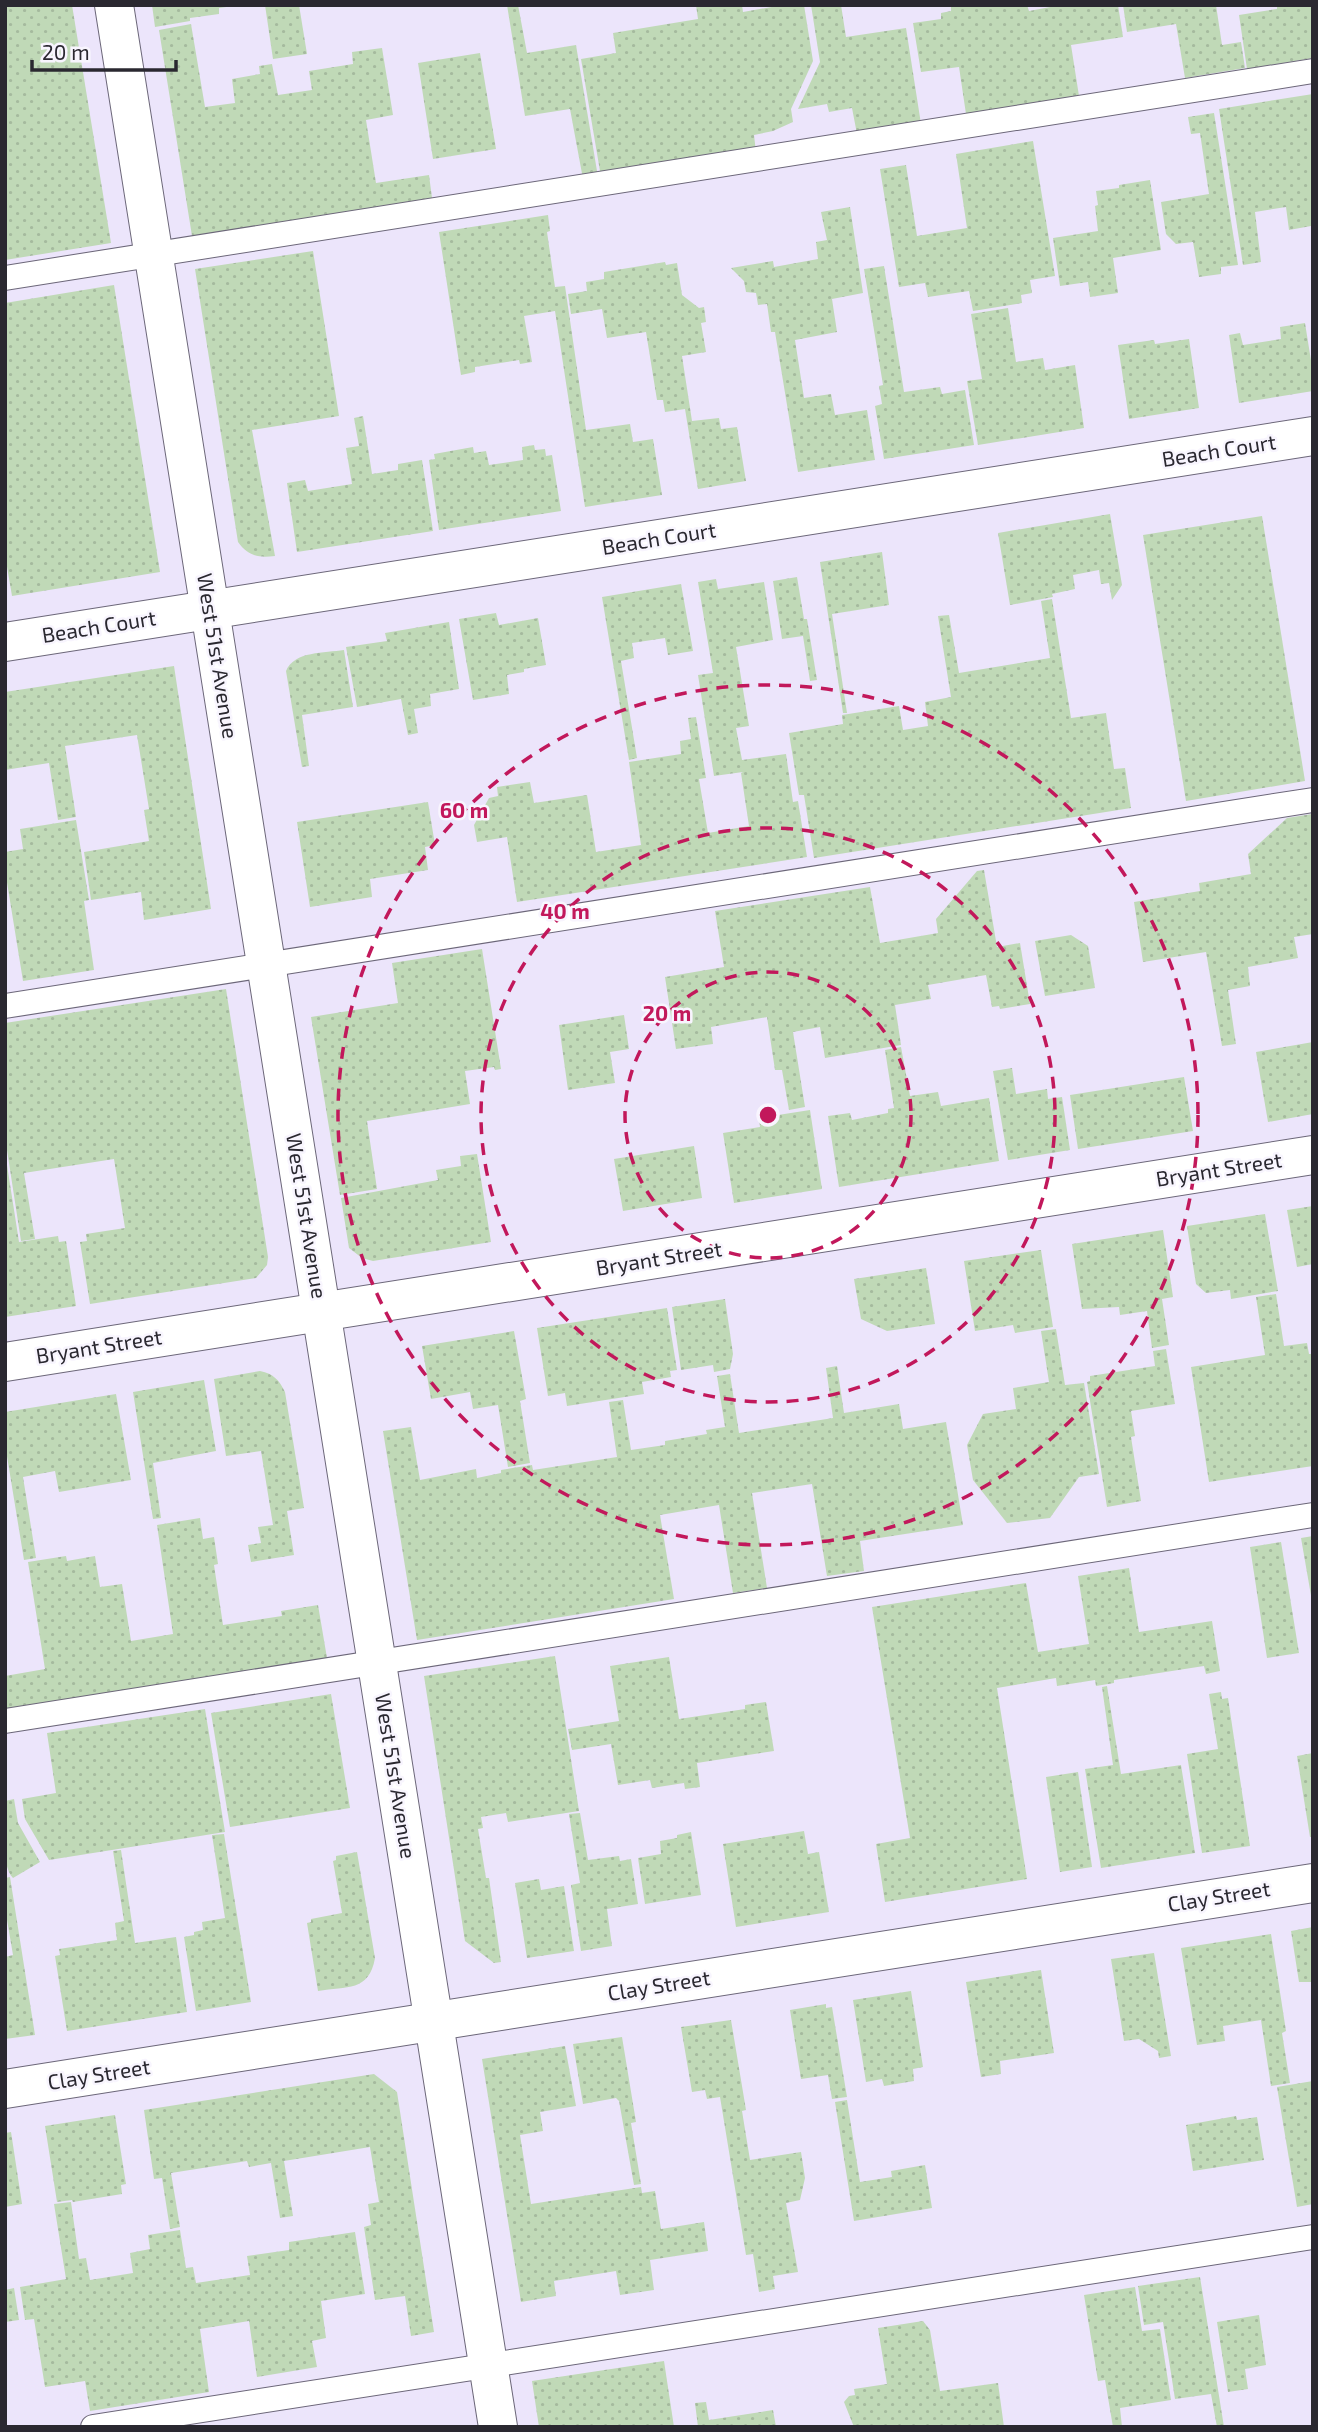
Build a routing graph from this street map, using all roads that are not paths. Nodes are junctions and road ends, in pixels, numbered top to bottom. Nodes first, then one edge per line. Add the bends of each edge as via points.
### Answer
1 (114, 5) edge
2 (1313, 71) edge
3 (154, 255) junction
4 (5, 278) edge
5 (1313, 436) edge
6 (210, 610) junction
7 (5, 642) edge
8 (1313, 800) edge
9 (266, 965) junction
10 (5, 1006) edge
11 (1313, 1156) edge
12 (321, 1312) junction
13 (5, 1362) edge
14 (1313, 1515) edge
15 (377, 1662) junction
16 (5, 1721) edge
17 (1313, 1882) edge
18 (433, 2022) junction
19 (5, 2090) edge
20 (1313, 2237) edge
21 (488, 2365) junction
22 (93, 2427) edge
23 (498, 2427) edge

1 - 3 street, West 51st Avenue
2 - 3 lane
3 - 4 lane
3 - 6 street, West 51st Avenue
5 - 6 street, Beach Court
6 - 7 street, Beach Court
6 - 9 street, West 51st Avenue
8 - 9 lane
9 - 10 lane
9 - 12 street, West 51st Avenue
11 - 12 street, Bryant Street
12 - 13 street, Bryant Street
12 - 15 street, West 51st Avenue
14 - 15 lane
15 - 16 lane
15 - 18 street, West 51st Avenue
17 - 18 street, Clay Street
18 - 19 street, Clay Street
18 - 21 street, West 51st Avenue
20 - 21 lane
21 - 22 lane
21 - 23 street, West 51st Avenue

